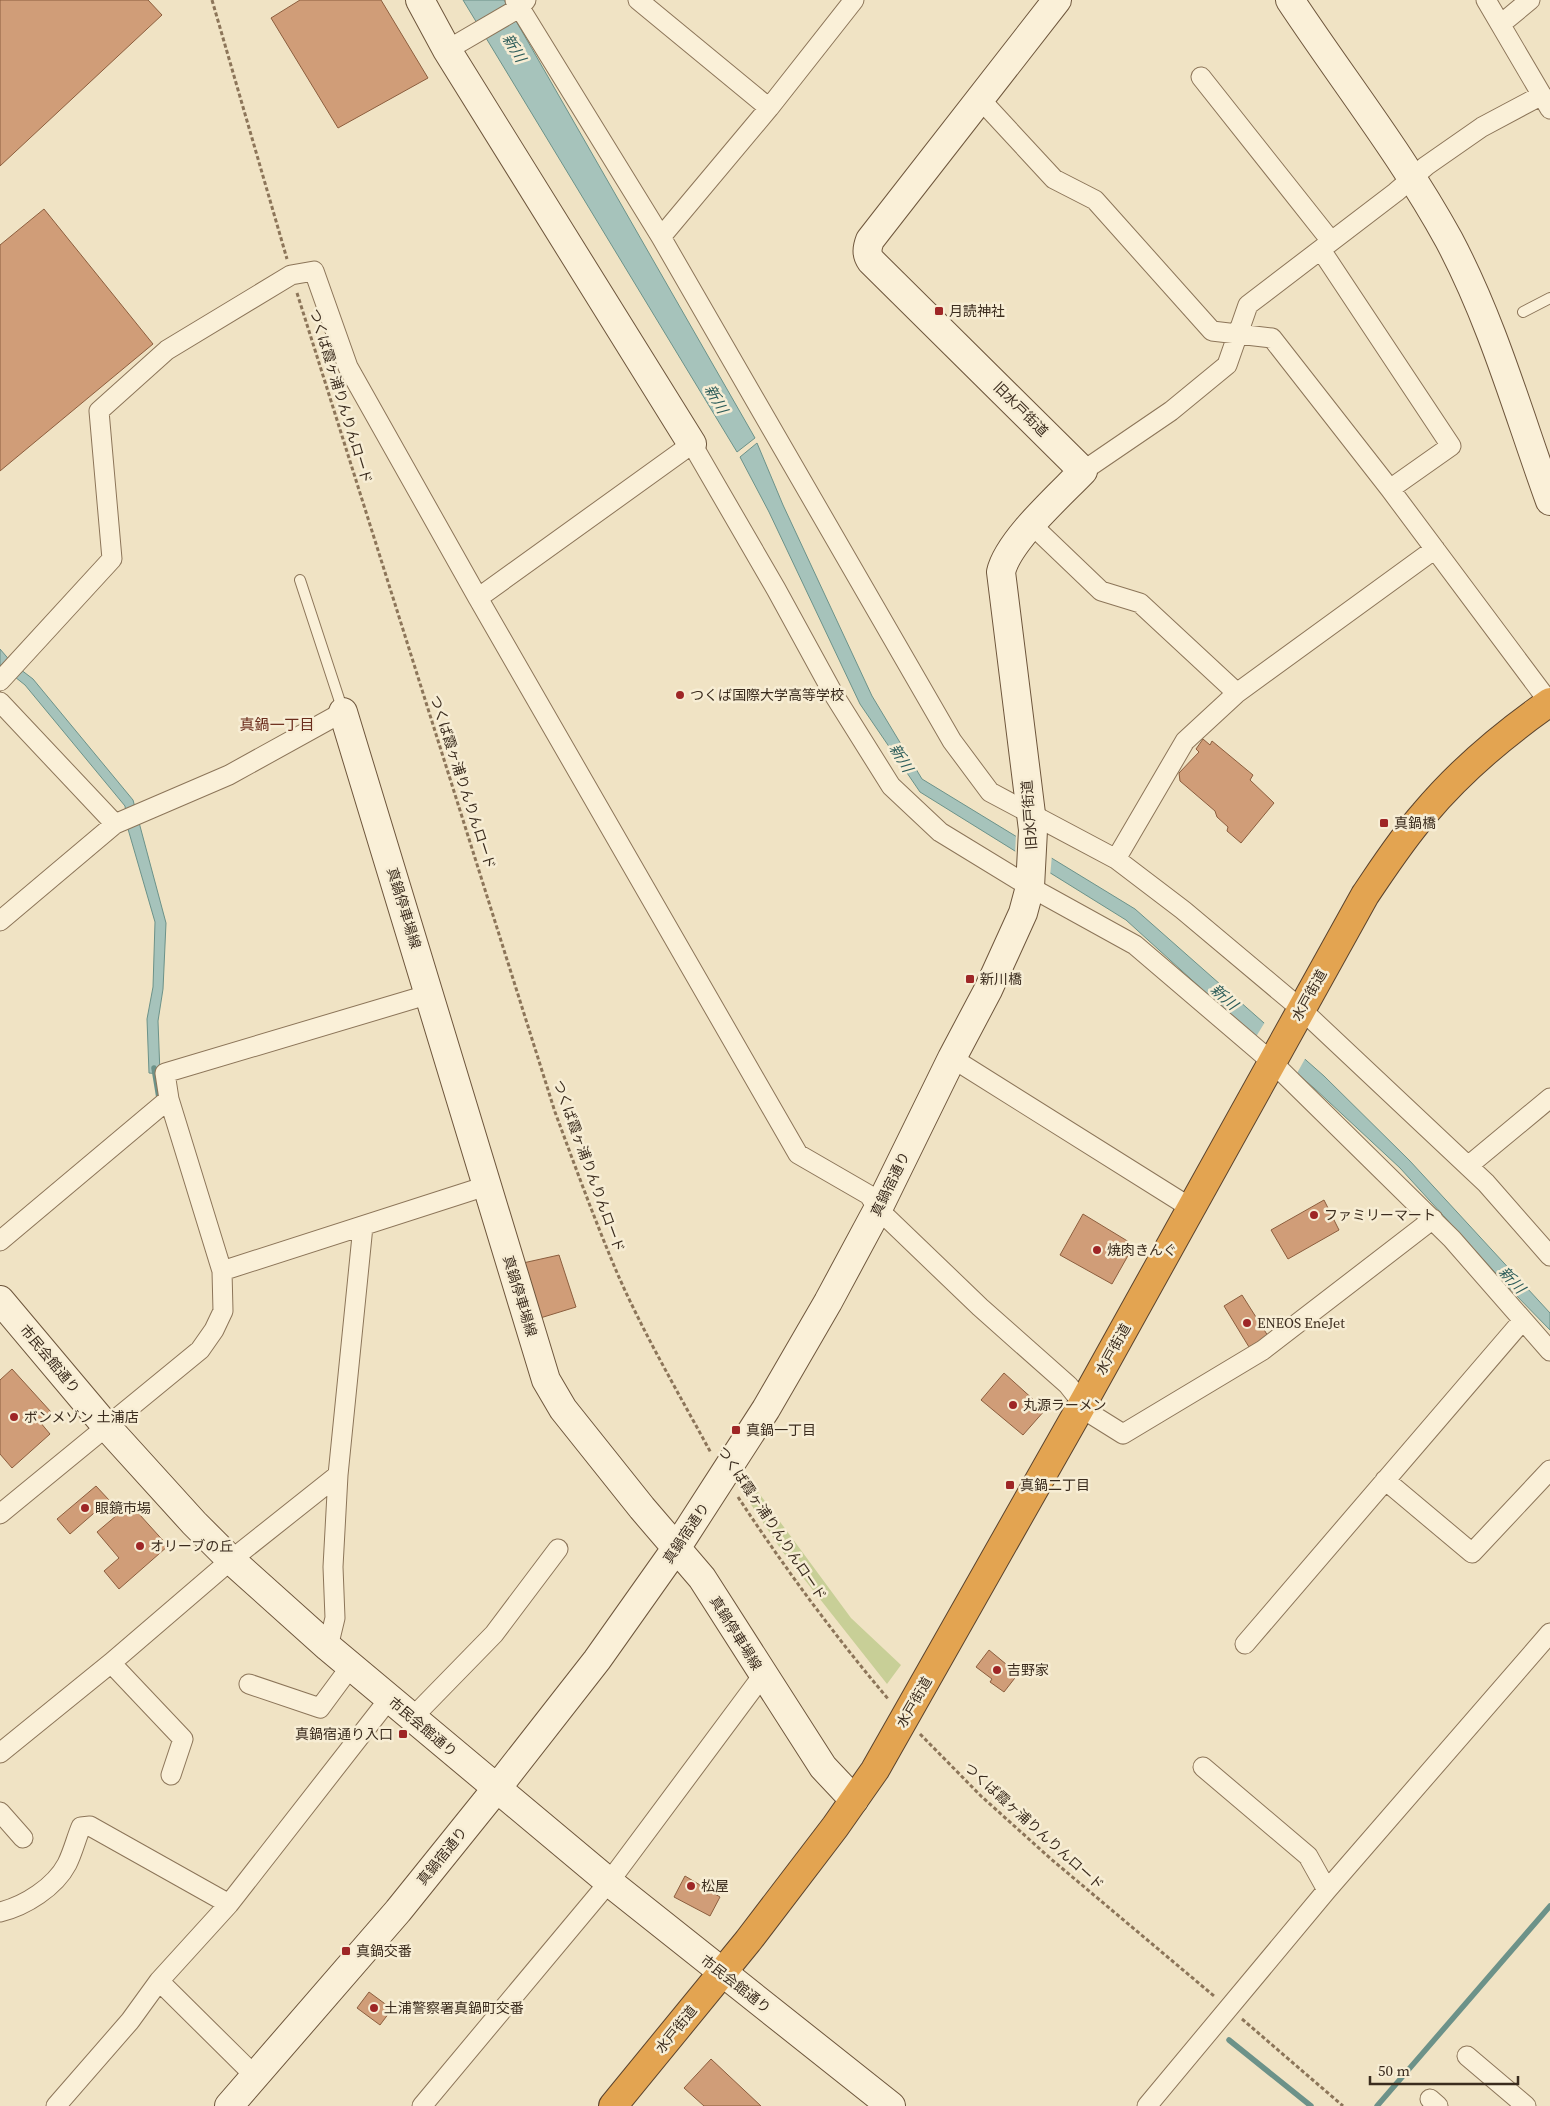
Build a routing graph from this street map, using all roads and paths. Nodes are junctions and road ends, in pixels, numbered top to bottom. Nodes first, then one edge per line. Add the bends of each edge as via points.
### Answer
1 (212, 0) edge
2 (420, 0) edge
3 (638, 0) edge
4 (854, 0) edge
5 (1057, 0) edge
6 (1290, 0) edge
7 (1486, 0) edge
8 (1530, 0) edge
9 (520, 3) edge
10 (1501, 24) junction
11 (448, 50) junction
12 (1201, 77) dead end
13 (980, 98) junction
14 (1547, 98) edge
15 (769, 108) junction
16 (1412, 178) junction
17 (661, 237) junction
18 (1326, 245) junction
19 (291, 275) junction
20 (1550, 298) edge
21 (1523, 312) dead end
22 (1240, 334) junction
23 (692, 444) junction
24 (1083, 471) junction
25 (1390, 489) junction
26 (1550, 501) edge
27 (1032, 525) junction
28 (1435, 549) junction
29 (300, 580) dead end
30 (478, 598) junction
31 (0, 681) edge
32 (1237, 693) junction
33 (0, 702) edge
34 (1549, 702) edge
35 (343, 712) junction
36 (1032, 823) junction
37 (115, 824) junction
38 (1116, 859) junction
39 (1031, 878) junction
40 (0, 921) edge
41 (430, 994) junction
42 (1299, 1014) junction
43 (952, 1058) junction
44 (1273, 1059) junction
45 (1550, 1098) edge
46 (168, 1099) junction
47 (1468, 1166) junction
48 (486, 1186) junction
49 (1190, 1208) junction
50 (878, 1209) junction
51 (1433, 1220) junction
52 (363, 1226) junction
53 (0, 1241) edge
54 (1550, 1256) edge
55 (222, 1272) junction
56 (0, 1300) edge
57 (1523, 1320) junction
58 (1550, 1351) edge
59 (1083, 1403) junction
60 (106, 1426) junction
61 (1550, 1470) edge
62 (338, 1475) junction
63 (724, 1475) junction
64 (1385, 1480) junction
65 (0, 1514) edge
66 (677, 1547) junction
67 (558, 1550) dead end
68 (230, 1560) junction
69 (1550, 1633) edge
70 (1244, 1644) dead end
71 (328, 1646) junction
72 (111, 1663) junction
73 (351, 1666) junction
74 (763, 1675) junction
75 (249, 1684) dead end
76 (389, 1699) junction
77 (412, 1718) junction
78 (905, 1720) junction
79 (0, 1753) edge
80 (1204, 1768) dead end
81 (171, 1775) dead end
82 (497, 1788) junction
83 (854, 1800) junction
84 (0, 1812) edge
85 (23, 1838) dead end
86 (609, 1882) junction
87 (1327, 1890) junction
88 (229, 1904) junction
89 (0, 1912) edge
90 (722, 1973) junction
91 (159, 1981) junction
92 (1229, 2008) junction
93 (1467, 2056) dead end
94 (255, 2076) junction
95 (56, 2106) edge
96 (230, 2106) edge
97 (422, 2106) edge
98 (613, 2106) edge
99 (891, 2106) edge
100 (1147, 2106) edge
101 (1343, 2106) edge
102 (1526, 2106) edge

1 - 19 path, つくば霞ヶ浦りんりんロード
2 - 11 street
3 - 15 street
4 - 15 street
5 - 13 street, 旧水戸街道
6 - 16 street
7 - 10 street
8 - 10 street
9 - 11 street
9 - 17 street
10 - 14 street
11 - 23 street
12 - 18 street
13 - 22 street via 1054,179 1095,200 1212,331
13 - 24 street, 旧水戸街道 via 870,240 868,256
14 - 16 street via 1482,127
15 - 17 street
16 - 18 street
16 - 26 street via 1475,293
17 - 36 street via 952,741 990,792
18 - 22 street via 1248,305
18 - 25 street via 1451,446
19 - 30 street via 314,271 348,367
19 - 31 street via 167,350 100,411 112,559
19 - 63 path, つくば霞ヶ浦りんりんロード via 562,1129 619,1276 664,1368
20 - 21 lane
22 - 24 street via 1228,365 1171,411
22 - 25 street via 1272,338
23 - 30 street
23 - 39 street via 890,786 940,832
24 - 27 street, 旧水戸街道
25 - 28 street
27 - 32 street via 1101,592 1140,603
27 - 36 street, 旧水戸街道 via 1006,556 1001,572
28 - 32 street
28 - 34 street
29 - 35 lane
30 - 50 street via 798,1154 869,1195
32 - 38 street via 1185,741
33 - 37 street
34 - 42 highway, 水戸街道 via 1449,786 1398,846 1365,895
35 - 37 street via 229,774
35 - 41 street, 真鍋停車場線
36 - 38 street
36 - 39 street, 旧水戸街道
37 - 40 street
38 - 42 street via 1183,910
39 - 43 street, 真鍋宿通り via 1023,913 1009,946
39 - 44 street via 1135,945
41 - 46 street via 165,1074
41 - 48 street, 真鍋停車場線
42 - 44 highway, 水戸街道
42 - 47 street
43 - 49 street
43 - 50 street, 真鍋宿通り
44 - 49 highway, 水戸街道
44 - 51 street
45 - 47 street
46 - 53 street
46 - 55 street
47 - 54 street
48 - 52 street
48 - 66 street, 真鍋停車場線 via 546,1380 563,1409
49 - 59 highway, 水戸街道
50 - 59 street via 980,1307 1068,1385
50 - 63 street, 真鍋宿通り via 823,1311
51 - 57 street
51 - 59 street via 1263,1350 1123,1434 1091,1414
52 - 55 street
52 - 62 street
55 - 60 street via 223,1311 200,1350
56 - 60 street, 市民会館通り
57 - 58 street
57 - 64 street
59 - 78 highway, 水戸街道
60 - 65 street
60 - 68 street, 市民会館通り
61 - 64 street via 1472,1553
62 - 68 street
62 - 71 street via 333,1567 335,1618
63 - 66 street, 真鍋宿通り
63 - 78 path, つくば霞ヶ浦りんりんロード via 776,1554 845,1648
64 - 70 street
66 - 74 street, 真鍋停車場線 via 702,1578
66 - 82 street, 真鍋宿通り via 597,1660
67 - 77 street via 494,1634
68 - 71 street, 市民会館通り
68 - 72 street
69 - 87 street
71 - 73 street, 市民会館通り
72 - 79 street
72 - 81 street via 183,1740
73 - 75 street via 320,1708
73 - 76 street, 市民会館通り
74 - 83 street, 真鍋停車場線 via 823,1767
74 - 86 street
76 - 77 street, 市民会館通り
76 - 88 street
77 - 82 street, 市民会館通り
78 - 83 highway, 水戸街道
78 - 92 path, つくば霞ヶ浦りんりんロード via 981,1796 1051,1859
80 - 87 street via 1308,1856
82 - 86 street, 市民会館通り
82 - 94 street, 真鍋宿通り via 398,1911
83 - 90 highway, 水戸街道
84 - 85 street
86 - 90 street, 市民会館通り
86 - 97 street
87 - 92 street
88 - 89 street via 90,1826 81,1827 67,1865 41,1894
88 - 91 street
90 - 98 highway, 水戸街道
90 - 99 street, 市民会館通り
91 - 94 street
91 - 95 street via 130,2021
92 - 100 street
92 - 101 path, つくば霞ヶ浦りんりんロード
93 - 102 street
94 - 96 street, 真鍋宿通り

